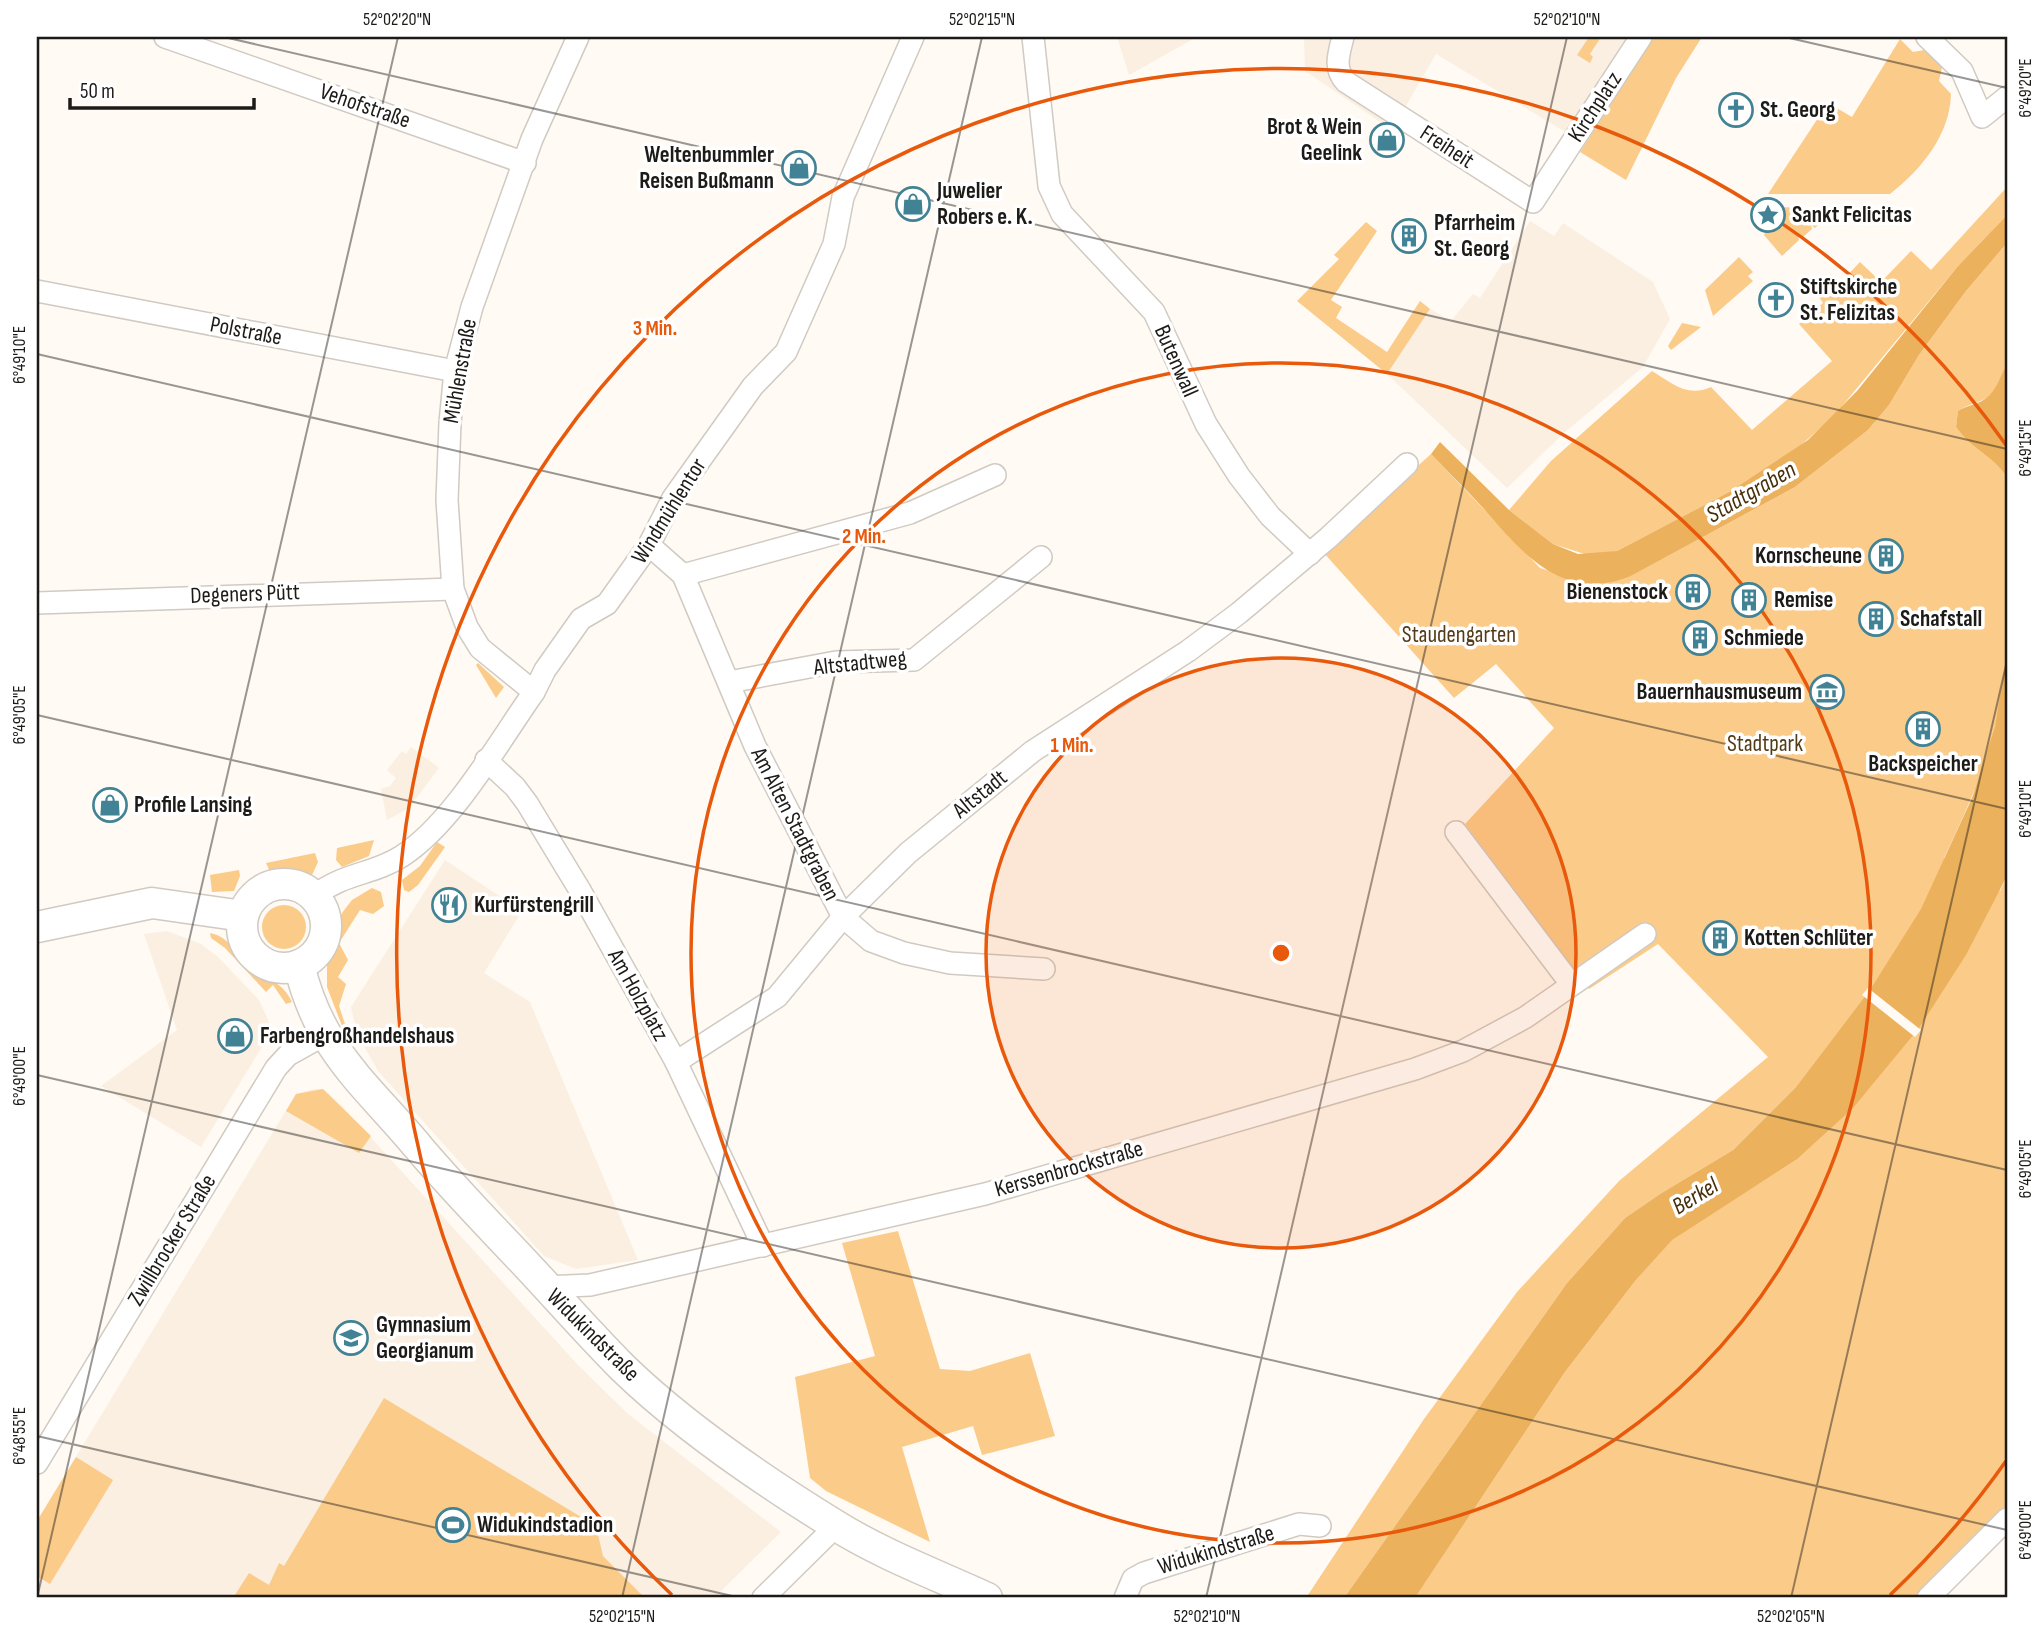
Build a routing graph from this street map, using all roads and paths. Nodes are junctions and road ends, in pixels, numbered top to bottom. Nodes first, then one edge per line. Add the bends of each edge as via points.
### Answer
1 (165, 37) edge
2 (578, 37) edge
3 (913, 37) edge
4 (1033, 37) edge
5 (1343, 37) edge
6 (1641, 37) edge
7 (1927, 37) edge
8 (2007, 97) edge
9 (525, 163) junction
10 (1548, 177) joint
11 (37, 291) edge
12 (455, 371) junction
13 (1407, 464) dead end
14 (995, 475) dead end
15 (649, 545) junction
16 (1310, 554) junction
17 (1041, 557) dead end
18 (682, 575) junction
19 (453, 589) junction
20 (37, 603) edge
21 (729, 682) junction
22 (534, 692) junction
23 (486, 760) junction
24 (1456, 832) dead end
25 (314, 895) junction
26 (243, 916) junction
27 (843, 917) junction
28 (37, 928) edge
29 (1645, 933) dead end
30 (299, 965) junction
31 (1044, 969) dead end
32 (1571, 984) junction
33 (324, 1035) junction
34 (676, 1062) junction
35 (763, 1246) junction
36 (545, 1287) junction
37 (37, 1463) edge
38 (2007, 1519) edge
39 (836, 1526) junction
40 (1320, 1526) dead end
41 (763, 1598) edge
42 (988, 1598) edge
43 (1125, 1598) edge
44 (1928, 1598) edge

1 - 9 street, Vehofstraße
2 - 9 street, Mühlenstraße
3 - 15 street, Windmühlentor via 843,197 834,244 786,352 754,386 673,498
4 - 16 street, Butenwall via 1049,186 1062,214 1154,312 1206,424 1239,476 1270,516
5 - 10 street, Freiheit via 1339,74 1353,86 1533,202
6 - 10 street, Kirchplatz
7 - 8 street via 1962,71 1982,117
9 - 12 street, Mühlenstraße via 472,307
11 - 12 street, Polstraße
12 - 19 street, Mühlenstraße via 447,500
13 - 16 street
14 - 18 street via 910,513
15 - 18 street, Am Alten Stadtgraben
15 - 22 street, Windmühlentor via 607,604 581,619
16 - 27 street, Altstadt via 1188,651 1033,751 908,853
17 - 21 street, Altstadtweg via 914,660 836,662
18 - 21 street, Am Alten Stadtgraben
19 - 20 street, Degeners Pütt
19 - 22 street, Mühlenstraße via 480,648
21 - 27 street, Am Alten Stadtgraben via 755,746
22 - 23 street, Windmühlentor
23 - 25 street, Windmühlentor via 419,844 392,861 332,882
23 - 34 street, Am Holzplatz via 527,803
24 - 32 street
25 - 26 street via 279,884 256,894
25 - 30 street via 325,916 324,940 310,959
26 - 28 street via 152,903
26 - 30 street via 242,931 256,958 284,968
27 - 31 street, Am Alten Stadtgraben via 871,941 904,953 950,963
27 - 34 street, Altstadt via 777,997
29 - 32 street, Kerssenbrockstraße
30 - 33 street, Widukindstraße
32 - 35 street, Kerssenbrockstraße via 1526,1017 1462,1051 1415,1069 985,1194
33 - 36 street, Widukindstraße via 357,1081
33 - 37 street, Zwillbrocker Straße via 288,1055 276,1068
34 - 35 street, Am Holzplatz
35 - 36 street, Kerssenbrockstraße via 590,1285
36 - 39 street, Widukindstraße via 661,1402
38 - 44 street
39 - 41 street
39 - 42 street, Widukindstraße
40 - 43 street, Widukindstraße via 1299,1524 1144,1573 1133,1579

